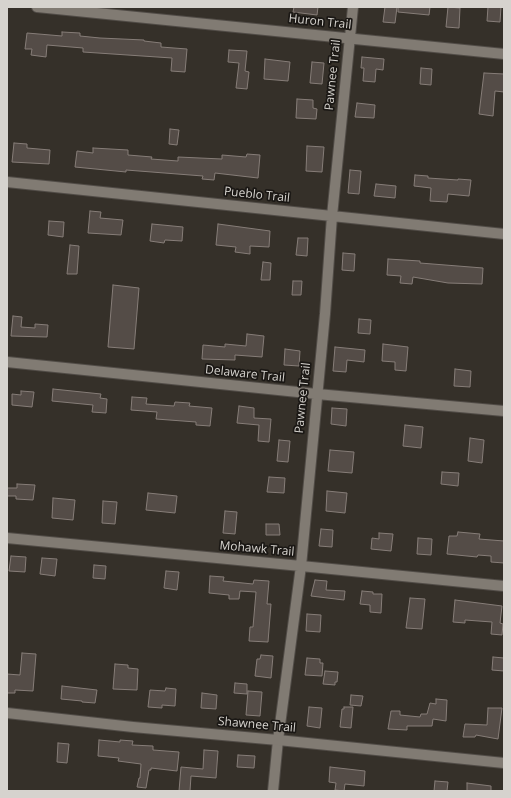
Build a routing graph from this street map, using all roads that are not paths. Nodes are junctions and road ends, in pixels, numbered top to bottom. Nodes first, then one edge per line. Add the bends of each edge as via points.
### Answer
1 (38, 7) edge
2 (352, 7) edge
3 (350, 38) junction
4 (504, 54) edge
5 (7, 182) edge
6 (332, 216) junction
7 (504, 234) edge
8 (7, 362) edge
9 (317, 394) junction
10 (504, 411) edge
11 (7, 538) edge
12 (301, 566) junction
13 (504, 586) edge
14 (7, 713) edge
15 (278, 740) junction
16 (504, 763) edge
17 (273, 791) edge

1 - 3 street, Huron Trail
2 - 3 street, Pawnee Trail
3 - 4 street, Huron Trail
3 - 6 street, Pawnee Trail
5 - 6 street, Pueblo Trail
6 - 7 street, Pueblo Trail
6 - 9 street, Pawnee Trail
8 - 9 street, Delaware Trail
9 - 10 street, Delaware Trail
9 - 12 street, Pawnee Trail
11 - 12 street, Mohawk Trail
12 - 13 street, Mohawk Trail
12 - 15 street, Pawnee Trail
14 - 15 street, Shawnee Trail
15 - 16 street, Shawnee Trail
15 - 17 street, Pawnee Trail

